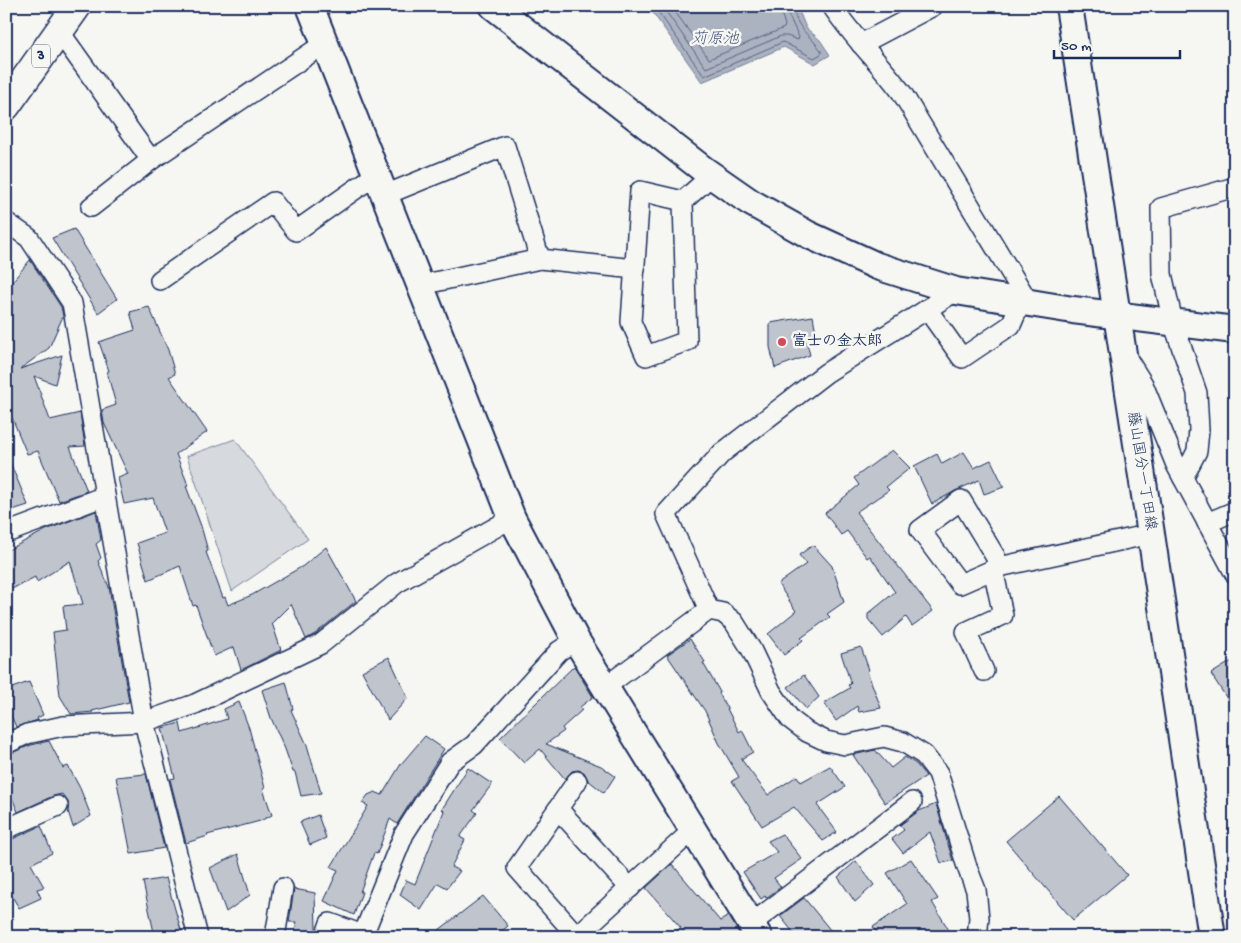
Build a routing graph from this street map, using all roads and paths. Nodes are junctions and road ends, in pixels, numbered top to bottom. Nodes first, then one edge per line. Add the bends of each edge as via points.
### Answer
1 (77, 6) edge
2 (310, 6) edge
3 (493, 6) edge
4 (832, 6) edge
5 (933, 6) edge
6 (1069, 6) edge
7 (58, 32) junction
8 (324, 44) junction
9 (861, 44) junction
10 (6, 106) edge
11 (151, 160) junction
12 (712, 175) junction
13 (381, 185) junction
14 (1235, 187) edge
15 (683, 201) junction
16 (91, 207) dead end
17 (6, 222) edge
18 (540, 259) junction
19 (635, 268) junction
20 (160, 280) dead end
21 (421, 285) junction
22 (956, 291) junction
23 (1025, 302) junction
24 (927, 309) junction
25 (1117, 315) junction
26 (1173, 322) junction
27 (1235, 330) edge
28 (1122, 350) junction
29 (1183, 478) junction
30 (105, 496) junction
31 (1235, 511) edge
32 (512, 518) junction
33 (1207, 523) junction
34 (6, 533) edge
35 (1152, 534) junction
36 (1235, 574) edge
37 (709, 610) junction
38 (576, 640) junction
39 (984, 671) dead end
40 (605, 687) junction
41 (144, 722) junction
42 (6, 744) edge
43 (577, 781) dead end
44 (912, 802) dead end
45 (58, 806) dead end
46 (558, 809) junction
47 (6, 829) edge
48 (694, 830) junction
49 (283, 888) dead end
50 (630, 888) junction
51 (755, 931) edge
52 (197, 935) edge
53 (275, 937) edge
54 (325, 937) edge
55 (977, 937) edge
56 (1212, 937) edge

1 - 7 highway, 3
2 - 8 street
3 - 12 street
4 - 9 street
5 - 9 street
6 - 25 street, 藤山国分一丁田線
7 - 10 highway, 3
7 - 11 street
8 - 11 street
8 - 13 street
9 - 23 street via 902,93
11 - 16 street
12 - 15 street
12 - 22 street via 750,202 809,235 877,266
13 - 18 street via 505,146
13 - 20 street via 296,231 273,202
13 - 21 street
14 - 26 street via 1161,208 1162,274
15 - 19 street via 640,191
15 - 19 street via 688,341 646,356 631,322
17 - 30 street via 30,238 72,303
18 - 19 street
18 - 21 street
21 - 32 street
22 - 23 street
22 - 24 street
23 - 24 street via 1011,326 962,358
23 - 25 street
24 - 37 street via 826,372 722,453 666,514
25 - 26 street
25 - 28 street, 藤山国分一丁田線
26 - 27 street
26 - 29 street via 1197,393 1200,430 1198,451
28 - 29 street via 1142,384
28 - 35 street, 藤山国分一丁田線
29 - 33 street
30 - 34 street
30 - 41 street
31 - 33 street
32 - 38 street
32 - 41 street via 398,583 321,644 195,704
33 - 36 street
35 - 39 street via 996,568 1003,615 966,632
35 - 56 street, 藤山国分一丁田線
37 - 40 street
37 - 55 street via 723,613 734,622 752,649 771,691 790,719 807,732 845,745 884,737 903,742 924,755 938,773 976,890
38 - 40 street
38 - 54 street via 559,651 474,745 450,762 404,834 363,934 330,923
40 - 48 street
41 - 42 street via 62,726 27,734
41 - 52 street
43 - 46 street
44 - 51 street
45 - 47 street
46 - 50 street
46 - 50 street via 518,868 577,936
48 - 50 street
48 - 51 street
49 - 53 street

